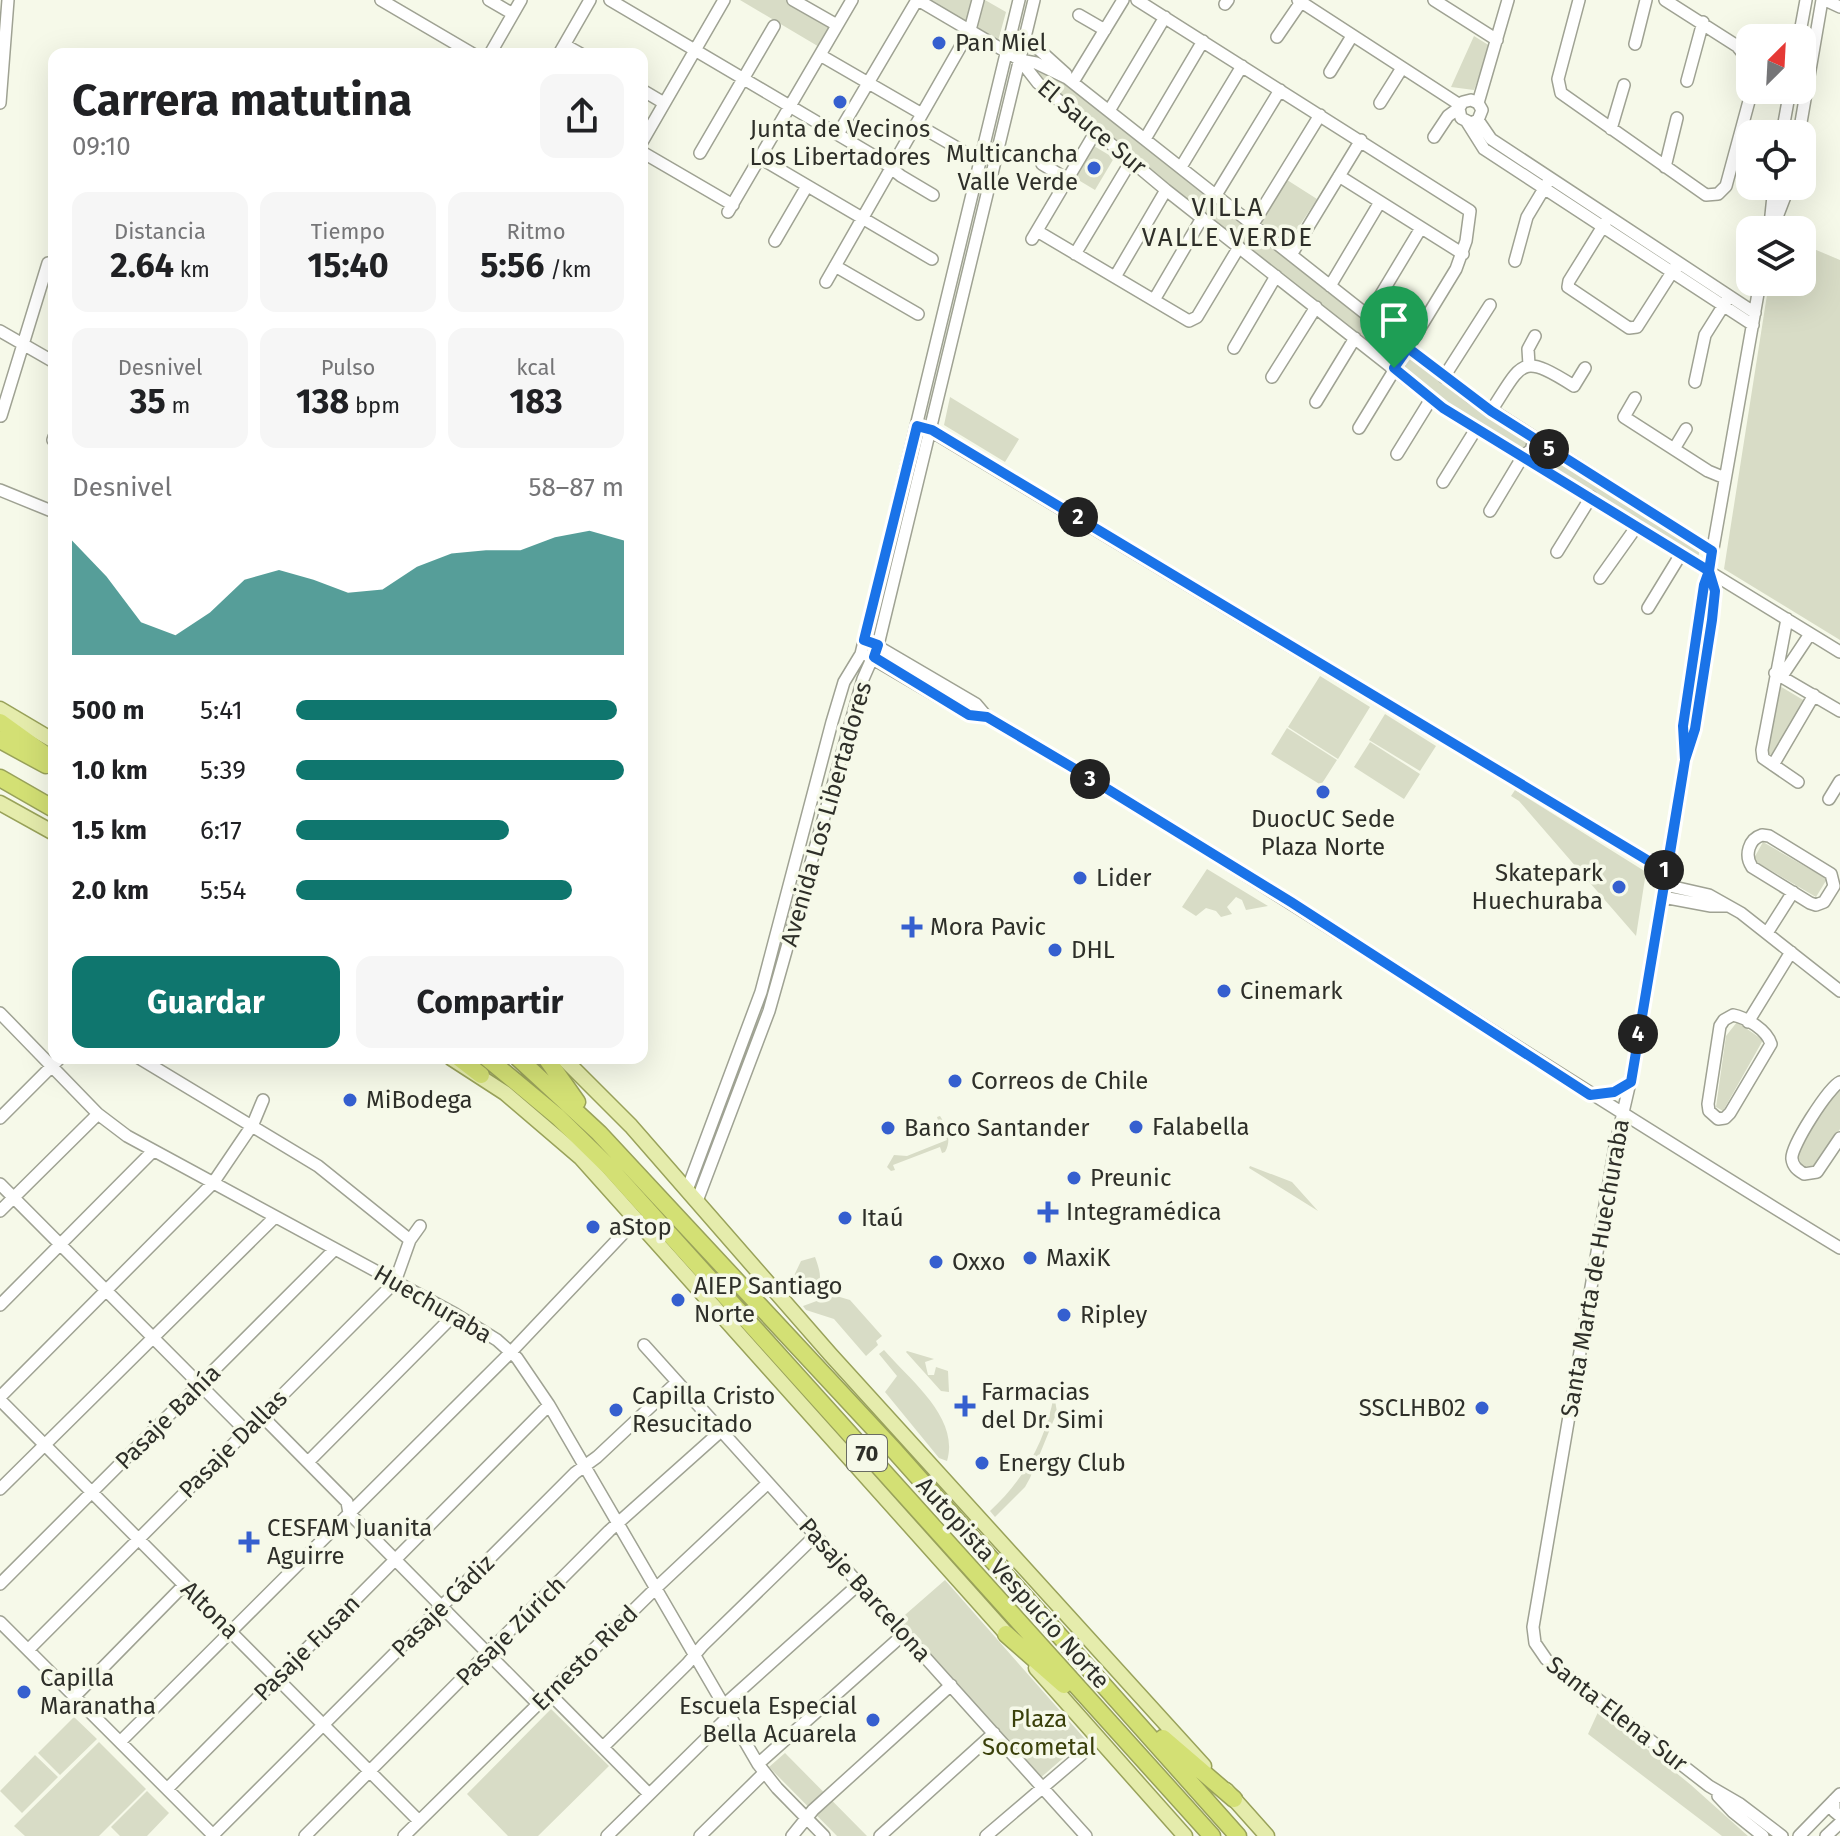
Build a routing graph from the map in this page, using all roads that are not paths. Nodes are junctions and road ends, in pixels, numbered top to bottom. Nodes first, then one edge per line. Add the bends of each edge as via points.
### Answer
1 (8, 0) edge
2 (489, 0) edge
3 (521, 0) edge
4 (590, 0) edge
5 (610, 0) edge
6 (724, 0) edge
7 (793, 0) edge
8 (852, 0) edge
9 (917, 0) edge
10 (978, 0) edge
11 (1019, 0) edge
12 (1034, 0) edge
13 (1123, 0) edge
14 (1137, 0) edge
15 (1508, 0) edge
16 (1579, 0) edge
17 (1646, 0) edge
18 (1665, 0) edge
19 (1806, 0) edge
20 (1823, 0) edge
21 (385, 1) edge
22 (1299, 1) edge
23 (1437, 1) edge
24 (1840, 7) edge
25 (513, 14) junction
26 (1079, 15) dead end
27 (1165, 17) junction
28 (1703, 22) junction
29 (1802, 24) edge
30 (837, 25) junction
31 (1816, 25) edge
32 (774, 26) dead end
33 (970, 30) junction
34 (1105, 30) junction
35 (1352, 36) junction
36 (1025, 37) junction
37 (1277, 37) dead end
38 (1497, 40) junction
39 (1203, 41) junction
40 (1635, 44) dead end
41 (1736, 45) edge
42 (463, 48) edge
43 (493, 48) edge
44 (563, 48) edge
45 (695, 50) junction
46 (1006, 51) junction
47 (820, 55) junction
48 (1020, 60) junction
49 (1242, 66) junction
50 (1402, 68) junction
51 (1330, 72) dead end
52 (743, 79) junction
53 (1070, 80) junction
54 (1687, 81) dead end
55 (868, 83) junction
56 (1624, 85) dead end
57 (1280, 90) junction
58 (648, 94) edge
59 (0, 103) edge
60 (664, 103) junction
61 (1380, 103) dead end
62 (1478, 103) junction
63 (1748, 104) edge
64 (790, 106) junction
65 (1460, 107) junction
66 (1109, 111) junction
67 (1320, 115) junction
68 (1677, 118) dead end
69 (919, 119) junction
70 (1473, 121) junction
71 (1611, 129) junction
72 (648, 131) edge
73 (1096, 131) junction
74 (838, 134) junction
75 (1434, 137) dead end
76 (1145, 139) junction
77 (1361, 140) junction
78 (961, 150) dead end
79 (700, 153) dead end
80 (648, 156) edge
81 (760, 158) junction
82 (1131, 161) junction
83 (1042, 164) dead end
84 (1181, 167) junction
85 (1665, 167) junction
86 (891, 168) junction
87 (1339, 176) junction
88 (1067, 179) junction
89 (1548, 183) junction
90 (807, 186) junction
91 (1166, 190) junction
92 (933, 195) dead end
93 (1216, 195) junction
94 (1380, 202) junction
95 (862, 218) junction
96 (1202, 218) junction
97 (1606, 221) junction
98 (1253, 224) junction
99 (1421, 228) junction
100 (775, 241) dead end
101 (1239, 247) junction
102 (1075, 254) junction
103 (1463, 254) junction
104 (1291, 255) junction
105 (932, 259) dead end
106 (1515, 261) dead end
107 (48, 263) dead end
108 (835, 266) junction
109 (1675, 267) junction
110 (1276, 276) junction
111 (1115, 277) junction
112 (826, 282) dead end
113 (1330, 286) junction
114 (1758, 296) edge
115 (1154, 300) junction
116 (1726, 300) junction
117 (1490, 305) dead end
118 (1316, 307) junction
119 (918, 314) dead end
120 (1368, 316) junction
121 (1754, 319) junction
122 (0, 331) edge
123 (1535, 336) dead end
124 (1355, 338) junction
125 (24, 344) junction
126 (1234, 348) dead end
127 (1408, 348) junction
128 (48, 358) edge
129 (1529, 365) junction
130 (1394, 368) junction
131 (1585, 368) dead end
132 (1272, 377) dead end
133 (1444, 377) junction
134 (1695, 382) dead end
135 (1635, 398) dead end
136 (1431, 399) junction
137 (1316, 402) dead end
138 (1491, 411) junction
139 (1, 416) edge
140 (917, 426) junction
141 (1359, 428) dead end
142 (1476, 429) junction
143 (1686, 429) dead end
144 (932, 430) junction
145 (1534, 440) junction
146 (1674, 449) junction
147 (1397, 454) dead end
148 (1523, 456) junction
149 (1725, 478) junction
150 (1443, 482) dead end
151 (0, 490) edge
152 (1591, 497) junction
153 (48, 510) edge
154 (1490, 511) dead end
155 (1637, 526) junction
156 (1712, 551) junction
157 (1557, 552) dead end
158 (1681, 554) junction
159 (1709, 571) junction
160 (1600, 578) dead end
161 (1648, 608) dead end
162 (1787, 619) junction
163 (1810, 634) junction
164 (864, 640) junction
165 (878, 645) junction
166 (1840, 652) edge
167 (861, 654) junction
168 (874, 657) junction
169 (1778, 674) junction
170 (1814, 695) junction
171 (0, 709) edge
172 (1840, 711) edge
173 (987, 717) junction
174 (0, 722) edge
175 (48, 737) edge
176 (0, 740) edge
177 (48, 757) edge
178 (1773, 765) junction
179 (48, 767) edge
180 (0, 778) edge
181 (1840, 781) edge
182 (1798, 782) dead end
183 (0, 789) edge
184 (1829, 799) dead end
185 (0, 803) edge
186 (48, 805) edge
187 (48, 806) edge
188 (48, 830) edge
189 (1667, 872) junction
190 (1664, 891) junction
191 (1793, 892) junction
192 (1767, 933) junction
193 (1791, 952) junction
194 (1840, 991) edge
195 (0, 1013) edge
196 (1748, 1022) junction
197 (48, 1055) edge
198 (54, 1064) edge
199 (58, 1064) edge
200 (149, 1064) edge
201 (462, 1064) edge
202 (467, 1064) edge
203 (494, 1064) edge
204 (524, 1064) edge
205 (550, 1064) edge
206 (569, 1064) edge
207 (481, 1075) junction
208 (1631, 1082) junction
209 (1840, 1082) edge
210 (1590, 1095) junction
211 (263, 1100) dead end
212 (98, 1114) junction
213 (1622, 1115) junction
214 (0, 1118) edge
215 (253, 1124) junction
216 (599, 1133) junction
217 (1840, 1138) edge
218 (153, 1151) junction
219 (213, 1183) junction
220 (0, 1184) edge
221 (692, 1196) junction
222 (14, 1198) junction
223 (0, 1211) edge
224 (275, 1217) junction
225 (636, 1220) junction
226 (420, 1226) dead end
227 (410, 1240) junction
228 (60, 1244) junction
229 (1840, 1248) edge
230 (335, 1249) junction
231 (395, 1282) junction
232 (106, 1291) junction
233 (0, 1305) edge
234 (455, 1314) junction
235 (153, 1337) junction
236 (644, 1345) dead end
237 (511, 1352) junction
238 (677, 1382) junction
239 (200, 1385) junction
240 (0, 1398) edge
241 (549, 1405) junction
242 (262, 1416) junction
243 (246, 1431) junction
244 (721, 1431) junction
245 (45, 1445) junction
246 (308, 1462) junction
247 (585, 1466) junction
248 (768, 1483) junction
249 (0, 1489) edge
250 (92, 1492) junction
251 (349, 1513) junction
252 (619, 1524) junction
253 (816, 1535) junction
254 (139, 1539) junction
255 (395, 1560) junction
256 (860, 1583) junction
257 (0, 1584) edge
258 (184, 1585) junction
259 (656, 1588) junction
260 (442, 1606) junction
261 (0, 1622) edge
262 (231, 1631) junction
263 (905, 1633) junction
264 (1006, 1634) junction
265 (1533, 1635) joint
266 (28, 1650) junction
267 (488, 1653) junction
268 (695, 1655) junction
269 (277, 1678) junction
270 (951, 1685) junction
271 (549, 1693) junction
272 (75, 1696) junction
273 (1118, 1699) junction
274 (538, 1704) junction
275 (727, 1710) junction
276 (324, 1725) junction
277 (994, 1733) junction
278 (1125, 1739) junction
279 (120, 1742) junction
280 (603, 1747) junction
281 (1089, 1748) dead end
282 (761, 1768) junction
283 (370, 1771) junction
284 (1042, 1786) junction
285 (1709, 1786) junction
286 (167, 1789) junction
287 (649, 1794) junction
288 (1837, 1797) edge
289 (1234, 1799) junction
290 (1840, 1816) edge
291 (807, 1818) junction
292 (419, 1821) junction
293 (1840, 1823) edge
294 (214, 1836) edge
295 (305, 1836) edge
296 (405, 1836) edge
297 (607, 1836) edge
298 (700, 1836) edge
299 (792, 1836) edge
300 (824, 1836) edge
301 (880, 1836) edge
302 (986, 1836) edge
303 (1086, 1836) edge
304 (1185, 1836) edge
305 (1212, 1836) edge
306 (1238, 1836) edge
307 (1267, 1836) edge
308 (1763, 1836) edge
309 (1782, 1836) edge
310 (1799, 1836) edge
311 (1826, 1836) edge

1 - 59 street
2 - 25 street
3 - 25 street
4 - 44 street
5 - 45 street
6 - 45 street
7 - 30 street
8 - 30 street
9 - 33 street
9 - 55 street
10 - 33 street
11 - 46 street, Avenida Los Libertadores
12 - 36 street, Avenida Los Libertadores
13 - 34 street
14 - 27 street
15 - 38 street
16 - 71 street via 1558,87
17 - 40 street
18 - 28 street
19 - 29 street
20 - 24 street
20 - 31 street
21 - 42 street
22 - 35 street
22 - 37 street
23 - 38 street
25 - 43 street
26 - 34 street
27 - 39 street
27 - 66 street
28 - 41 street
28 - 54 street
30 - 47 street
32 - 52 street
33 - 46 street
33 - 69 street
34 - 53 street
35 - 50 street
35 - 51 street
36 - 48 street, Avenida Los Libertadores
36 - 53 street
38 - 62 street
39 - 49 street
39 - 76 street
45 - 52 street
45 - 60 street
46 - 48 street
46 - 140 street, Avenida Los Libertadores
47 - 55 street
47 - 64 street
48 - 53 street
48 - 73 street, El Sauce Sur via 1038,83
48 - 144 street, Avenida Los Libertadores
49 - 57 street
49 - 84 street
50 - 61 street
50 - 65 street
52 - 64 street
52 - 79 street
53 - 66 street
55 - 69 street
55 - 74 street
56 - 71 street
57 - 67 street
57 - 93 street
58 - 60 street
60 - 72 street
62 - 65 street via 1471,100
62 - 70 street via 1482,110
63 - 85 street via 1721,192 1706,195
64 - 74 street
64 - 81 street
65 - 70 street via 1461,118
65 - 75 street
66 - 76 street
67 - 77 street
67 - 98 street
68 - 85 street
69 - 78 street
69 - 86 street
70 - 89 street
71 - 85 street
73 - 82 street, El Sauce Sur
73 - 88 street
74 - 86 street
76 - 84 street
77 - 87 street
77 - 103 street via 1470,211
80 - 81 street via 730,208
81 - 90 street
82 - 91 street, El Sauce Sur
82 - 102 street
83 - 88 street
84 - 93 street
86 - 92 street
86 - 95 street
87 - 94 street
87 - 104 street
88 - 102 street via 1034,235
89 - 97 street
89 - 106 street via 1527,217
90 - 95 street
90 - 100 street
91 - 96 street, El Sauce Sur
91 - 111 street
93 - 98 street
94 - 99 street
94 - 113 street
95 - 105 street
95 - 108 street
96 - 101 street, El Sauce Sur
96 - 115 street
97 - 109 street
97 - 109 street via 1569,281 1571,292 1633,329
98 - 104 street
99 - 103 street
99 - 120 street
101 - 110 street, El Sauce Sur
101 - 115 street via 1195,320
102 - 111 street
103 - 127 street
104 - 113 street
107 - 125 street
108 - 112 street
108 - 119 street
109 - 116 street
110 - 118 street, El Sauce Sur
110 - 126 street
111 - 115 street
113 - 120 street
114 - 121 street, Santa Marta de Huechuraba
116 - 121 street
116 - 134 street via 1703,341
117 - 133 street
118 - 124 street, El Sauce Sur
118 - 132 street
120 - 127 street
121 - 149 street, Santa Marta de Huechuraba
122 - 125 street
123 - 129 street via 1528,349
124 - 130 street, El Sauce Sur
124 - 137 street
125 - 128 street
125 - 139 street
127 - 130 street
127 - 133 street
129 - 131 street via 1541,366 1574,386
129 - 138 street via 1515,374
130 - 136 street, El Sauce Sur
130 - 141 street
133 - 138 street
135 - 146 street via 1624,417
136 - 142 street, El Sauce Sur
136 - 147 street
138 - 145 street
140 - 144 street
140 - 164 street, Avenida Los Libertadores
142 - 148 street, El Sauce Sur
142 - 150 street
143 - 146 street
144 - 165 street, Avenida Los Libertadores
144 - 189 street
145 - 148 street
145 - 156 street
146 - 149 street
148 - 152 street, El Sauce Sur
148 - 154 street
149 - 156 street, Santa Marta de Huechuraba
151 - 153 street
152 - 155 street, El Sauce Sur
152 - 157 street
155 - 158 street, El Sauce Sur
155 - 160 street
156 - 159 street, Santa Marta de Huechuraba
158 - 159 street, El Sauce Sur
158 - 161 street
159 - 162 street, El Sauce Sur
159 - 189 street, Santa Marta de Huechuraba via 1714,605
162 - 163 street, El Sauce Sur
162 - 169 street
163 - 166 street, El Sauce Sur
163 - 169 street
164 - 165 street
164 - 167 street, Avenida Los Libertadores
165 - 168 street, Avenida Los Libertadores
165 - 173 street via 976,704
167 - 168 street
167 - 221 street, Avenida Los Libertadores via 844,682 761,992
168 - 173 street via 969,715
168 - 221 street, Avenida Los Libertadores via 863,679 769,1011
169 - 170 street
169 - 178 street via 1762,750
170 - 172 street
170 - 178 street
171 - 175 main road
173 - 210 street via 1291,902
174 - 177 highway
176 - 179 highway
178 - 182 street
180 - 186 highway
181 - 184 street
183 - 187 highway
185 - 188 main road
189 - 190 street, Santa Marta de Huechuraba
190 - 192 street via 1709,895
190 - 208 street, Santa Marta de Huechuraba
191 - 191 street via 1819,904 1828,898 1834,880 1769,836 1755,837 1748,854 1751,864
191 - 192 street
192 - 193 street
193 - 194 street
193 - 196 street
195 - 197 street, Huechuraba
196 - 196 street via 1733,1015 1720,1026 1708,1108 1718,1119 1730,1113 1770,1047 1768,1036
198 - 214 street
199 - 212 street, Huechuraba
200 - 215 street
201 - 207 main road
202 - 207 highway
203 - 278 highway, Autopista Vespucio Norte / 70 via 609,1167
204 - 216 highway, Autopista Vespucio Norte / 70
205 - 216 highway
206 - 221 main road
207 - 225 main road via 581,1158
208 - 210 street via 1614,1092
208 - 213 street, Santa Marta de Huechuraba
209 - 217 street via 1830,1089 1794,1147 1793,1163 1804,1174 1817,1172
210 - 213 street
211 - 215 street
212 - 218 street, Huechuraba
212 - 222 street
213 - 229 street
213 - 265 street, Santa Marta de Huechuraba
215 - 219 street
215 - 227 street via 318,1166
216 - 273 highway, Autopista Vespucio Norte / 70
218 - 219 street, Huechuraba
218 - 228 street
219 - 224 street, Huechuraba
219 - 232 street
220 - 222 street
221 - 289 main road
222 - 223 street
222 - 228 street
224 - 230 street, Huechuraba
224 - 235 street
225 - 237 street
225 - 264 main road
226 - 227 street, Pasaje Dallas
227 - 231 street, Pasaje Dallas
228 - 232 street
228 - 233 street
230 - 231 street, Huechuraba
230 - 239 street, Pasaje Bahía
231 - 234 street, Huechuraba
231 - 242 street, Pasaje Dallas
232 - 235 street
232 - 240 street
234 - 237 street, Huechuraba
234 - 246 street
235 - 239 street
235 - 245 street
236 - 238 street, Pasaje Barcelona
237 - 241 street, Huechuraba
237 - 251 street
238 - 244 street, Pasaje Barcelona
238 - 247 street, Pasaje Cádiz
239 - 243 street
239 - 250 street, Pasaje Bahía
240 - 245 street, Altona
241 - 247 street, Huechuraba
241 - 255 street, Pasaje Fusan
242 - 243 street, Pasaje Dallas
242 - 246 street
243 - 254 street, Pasaje Dallas
244 - 248 street, Pasaje Barcelona
244 - 252 street, Pasaje Zúrich
245 - 249 street
245 - 250 street, Altona
246 - 251 street via 347,1502
247 - 252 street, Huechuraba
247 - 260 street, Pasaje Cádiz
248 - 253 street, Pasaje Barcelona
248 - 259 street, Ernesto Ried
250 - 254 street, Altona
250 - 257 street, Pasaje Bahía
251 - 255 street
251 - 262 street
252 - 259 street, Huechuraba
252 - 267 street, Pasaje Zúrich
253 - 256 street, Pasaje Barcelona
253 - 268 street
254 - 258 street, Altona
254 - 266 street, Pasaje Dallas
255 - 260 street
255 - 269 street, Pasaje Fusan
256 - 263 street, Pasaje Barcelona
256 - 275 street
258 - 262 street, Altona
258 - 272 street
259 - 268 street, Huechuraba
259 - 271 street, Ernesto Ried
260 - 267 street
260 - 276 street, Pasaje Cádiz
261 - 266 street
262 - 269 street, Altona
262 - 279 street
263 - 270 street, Pasaje Barcelona
263 - 282 street
264 - 278 highway
264 - 304 main road
265 - 285 street, Santa Elena Sur via 1546,1659
266 - 272 street
267 - 274 street
267 - 283 street, Pasaje Zúrich
268 - 275 street, Huechuraba
268 - 280 street
269 - 276 street, Altona
269 - 286 street, Pasaje Fusan
270 - 277 street, Pasaje Barcelona
270 - 291 street
271 - 274 street, Ernesto Ried
271 - 280 street
272 - 279 street
273 - 289 highway
273 - 306 highway, Autopista Vespucio Norte / 70
274 - 292 street, Ernesto Ried
275 - 282 street, Huechuraba
275 - 287 street
276 - 283 street, Altona
276 - 294 street, Pasaje Cádiz
277 - 284 street, Pasaje Barcelona
277 - 301 street
278 - 305 highway, Autopista Vespucio Norte / 70
279 - 286 street
280 - 287 street
281 - 284 street
282 - 291 street, Huechuraba
282 - 298 street
283 - 292 street, Altona
283 - 295 street, Pasaje Zúrich
284 - 302 street
284 - 303 street, Pasaje Barcelona
285 - 308 street, Santa Elena Sur
285 - 309 street, Santa Elena Sur
286 - 294 street
287 - 297 street
288 - 290 street via 1834,1811
288 - 310 street
289 - 307 main road
291 - 299 street
291 - 300 street, Huechuraba
292 - 296 street, Ernesto Ried
293 - 311 street

